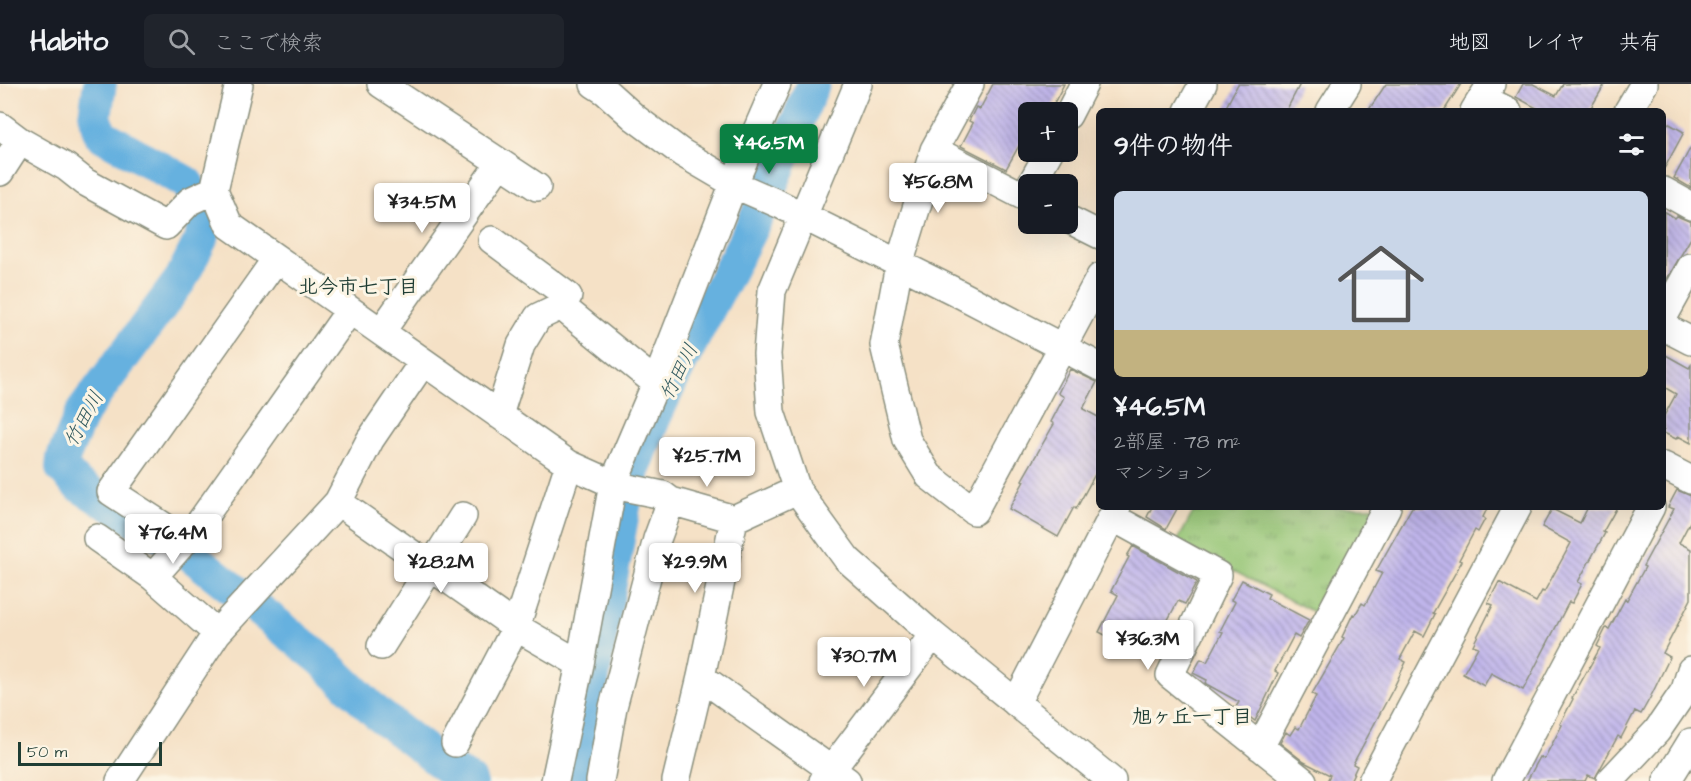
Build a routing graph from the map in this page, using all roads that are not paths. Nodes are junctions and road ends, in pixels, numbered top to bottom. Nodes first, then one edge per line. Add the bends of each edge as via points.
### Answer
1 (239, 84) edge
2 (381, 84) edge
3 (594, 84) edge
4 (777, 84) edge
5 (858, 84) edge
6 (970, 84) edge
7 (1084, 84) edge
8 (1203, 84) edge
9 (1347, 84) edge
10 (1644, 84) edge
11 (1482, 98) edge
12 (1075, 102) edge
13 (1190, 108) edge
14 (1332, 108) edge
15 (1502, 108) edge
16 (1630, 108) edge
17 (10, 133) edge
18 (934, 150) junction
19 (500, 163) junction
20 (0, 172) edge
21 (737, 185) junction
22 (537, 187) dead end
23 (1018, 187) edge
24 (214, 190) junction
25 (1666, 192) edge
26 (1691, 206) edge
27 (791, 210) junction
28 (1078, 224) edge
29 (1096, 233) edge
30 (492, 240) dead end
31 (276, 259) junction
32 (898, 265) junction
33 (1691, 267) edge
34 (1096, 284) edge
35 (561, 306) junction
36 (350, 310) junction
37 (1666, 312) edge
38 (1666, 328) edge
39 (381, 332) junction
40 (1691, 341) edge
41 (1062, 346) junction
42 (423, 362) junction
43 (1096, 365) edge
44 (656, 383) junction
45 (499, 415) junction
46 (569, 464) junction
47 (616, 485) junction
48 (797, 490) junction
49 (667, 498) junction
50 (338, 502) junction
51 (1385, 510) edge
52 (1516, 510) edge
53 (1649, 510) edge
54 (1114, 512) edge
55 (463, 516) dead end
56 (734, 519) junction
57 (97, 538) dead end
58 (185, 540) junction
59 (431, 568) junction
60 (153, 577) junction
61 (516, 627) junction
62 (217, 633) junction
63 (933, 635) junction
64 (381, 646) dead end
65 (580, 664) junction
66 (1691, 670) edge
67 (701, 677) junction
68 (1016, 703) junction
69 (1691, 741) edge
70 (455, 743) dead end
71 (1260, 747) junction
72 (834, 777) edge
73 (120, 781) edge
74 (555, 781) edge
75 (600, 781) edge
76 (676, 781) edge
77 (1112, 781) edge
78 (1303, 781) edge
79 (1372, 781) edge
80 (1506, 781) edge
81 (1610, 781) edge
82 (1667, 781) edge

1 - 24 street
2 - 19 street
3 - 21 street via 682,153
4 - 21 street
5 - 27 street
6 - 18 street
7 - 12 street
8 - 13 street
9 - 14 street
10 - 16 street
11 - 15 street
17 - 20 street
17 - 24 street via 85,182 166,225 190,201
18 - 23 street
18 - 32 street
19 - 22 street
19 - 39 street
21 - 27 street
21 - 44 street
24 - 31 street via 229,225
25 - 26 street
27 - 32 street
27 - 48 street via 772,291 767,354 771,411
28 - 29 street
30 - 35 street via 568,296
31 - 36 street
31 - 58 street via 111,492
32 - 41 street
32 - 41 street via 884,345 907,440 929,476 974,511
33 - 37 street
34 - 41 street
35 - 44 street
35 - 45 street via 538,317 521,345
36 - 39 street
36 - 58 street
38 - 40 street
39 - 42 street
41 - 43 street
42 - 45 street
42 - 50 street via 370,440
44 - 47 street
45 - 46 street
46 - 47 street
46 - 61 street
47 - 49 street
47 - 65 street
48 - 56 street
48 - 63 street via 846,559
49 - 56 street
49 - 75 street via 613,707
50 - 59 street
50 - 62 street
51 - 71 street
52 - 79 street
53 - 80 street
54 - 68 street
54 - 71 street via 1218,575 1170,675
55 - 59 street
56 - 67 street
57 - 60 street
58 - 60 street
59 - 61 street
59 - 64 street
60 - 62 street
61 - 65 street
61 - 70 street
62 - 73 street
63 - 68 street
63 - 72 street
65 - 74 street
66 - 81 street via 1685,690 1658,731
67 - 72 street
67 - 76 street
68 - 77 street
69 - 82 street
71 - 78 street

